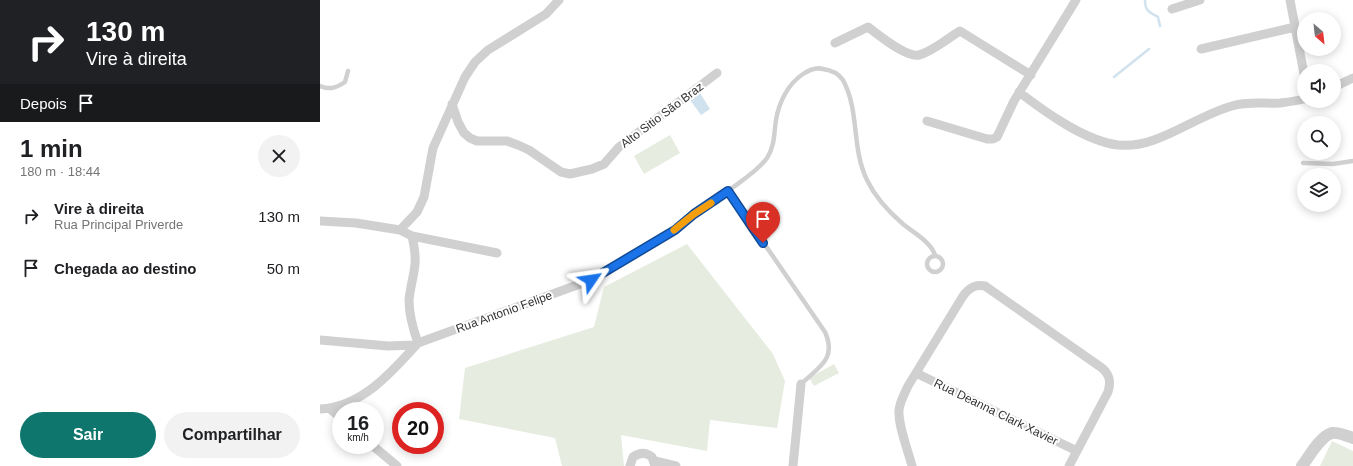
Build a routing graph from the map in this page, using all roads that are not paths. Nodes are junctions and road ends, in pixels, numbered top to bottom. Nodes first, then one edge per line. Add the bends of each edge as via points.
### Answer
1 (559, 0) edge
2 (1076, 0) edge
3 (1200, 0) edge
4 (1290, 0) edge
5 (1172, 9) dead end
6 (1295, 28) junction
7 (835, 44) dead end
8 (1201, 48) dead end
9 (1302, 64) edge
10 (348, 71) dead end
11 (717, 74) dead end
12 (1031, 75) junction
13 (1353, 78) edge
14 (1341, 84) edge
15 (320, 86) edge
16 (1019, 92) junction
17 (1297, 100) edge
18 (452, 104) junction
19 (927, 121) dead end
20 (1353, 161) edge
21 (1303, 163) dead end
22 (728, 191) junction
23 (320, 221) edge
24 (400, 230) junction
25 (412, 236) junction
26 (497, 253) dead end
27 (935, 255) dead end
28 (591, 280) joint
29 (320, 340) edge
30 (417, 344) junction
31 (916, 373) junction
32 (801, 384) joint
33 (325, 409) edge
34 (1353, 438) edge
35 (1077, 451) junction
36 (383, 454) edge
37 (655, 464) edge
38 (397, 466) edge
39 (630, 466) edge
40 (676, 466) edge
41 (793, 466) edge
42 (912, 466) edge
43 (1069, 466) edge
44 (1302, 466) edge

1 - 18 street via 546,14 488,50 475,62
2 - 12 street
3 - 5 street
4 - 6 street
6 - 8 street
6 - 9 street
7 - 12 street via 868,27 907,54 919,55 960,31
10 - 15 lane via 345,82 335,88 327,89
11 - 18 street, Alto Sitio São Braz via 619,147 604,164 570,174 561,172 518,145 470,138 458,122
12 - 16 street
13 - 14 street
16 - 17 street via 1064,122 1104,142 1118,145 1154,140 1230,106
16 - 19 street via 999,134 994,139
18 - 24 street via 433,148 424,197 417,212
20 - 21 lane via 1333,164
22 - 27 lane via 767,158 772,148 778,112 789,87 808,70 832,70 842,78 849,94 859,162 867,180 889,210 931,246
22 - 28 lane via 675,230
22 - 32 lane via 825,332 829,342 827,360
23 - 24 street via 356,223
24 - 25 street
25 - 26 street
25 - 30 street via 415,264 409,300
28 - 30 street, Rua Antonio Felipe
29 - 30 street via 388,346
30 - 33 street via 384,379 367,392 348,402
31 - 35 street, Rua Deanna Clark Xavier
31 - 35 street via 963,296 971,288 985,286 1108,373 1108,392
31 - 42 street via 902,398 899,410
32 - 41 street
34 - 44 street via 1332,433 1326,436
35 - 43 street
36 - 38 street
37 - 39 street via 649,455 641,453 634,457
37 - 40 street

